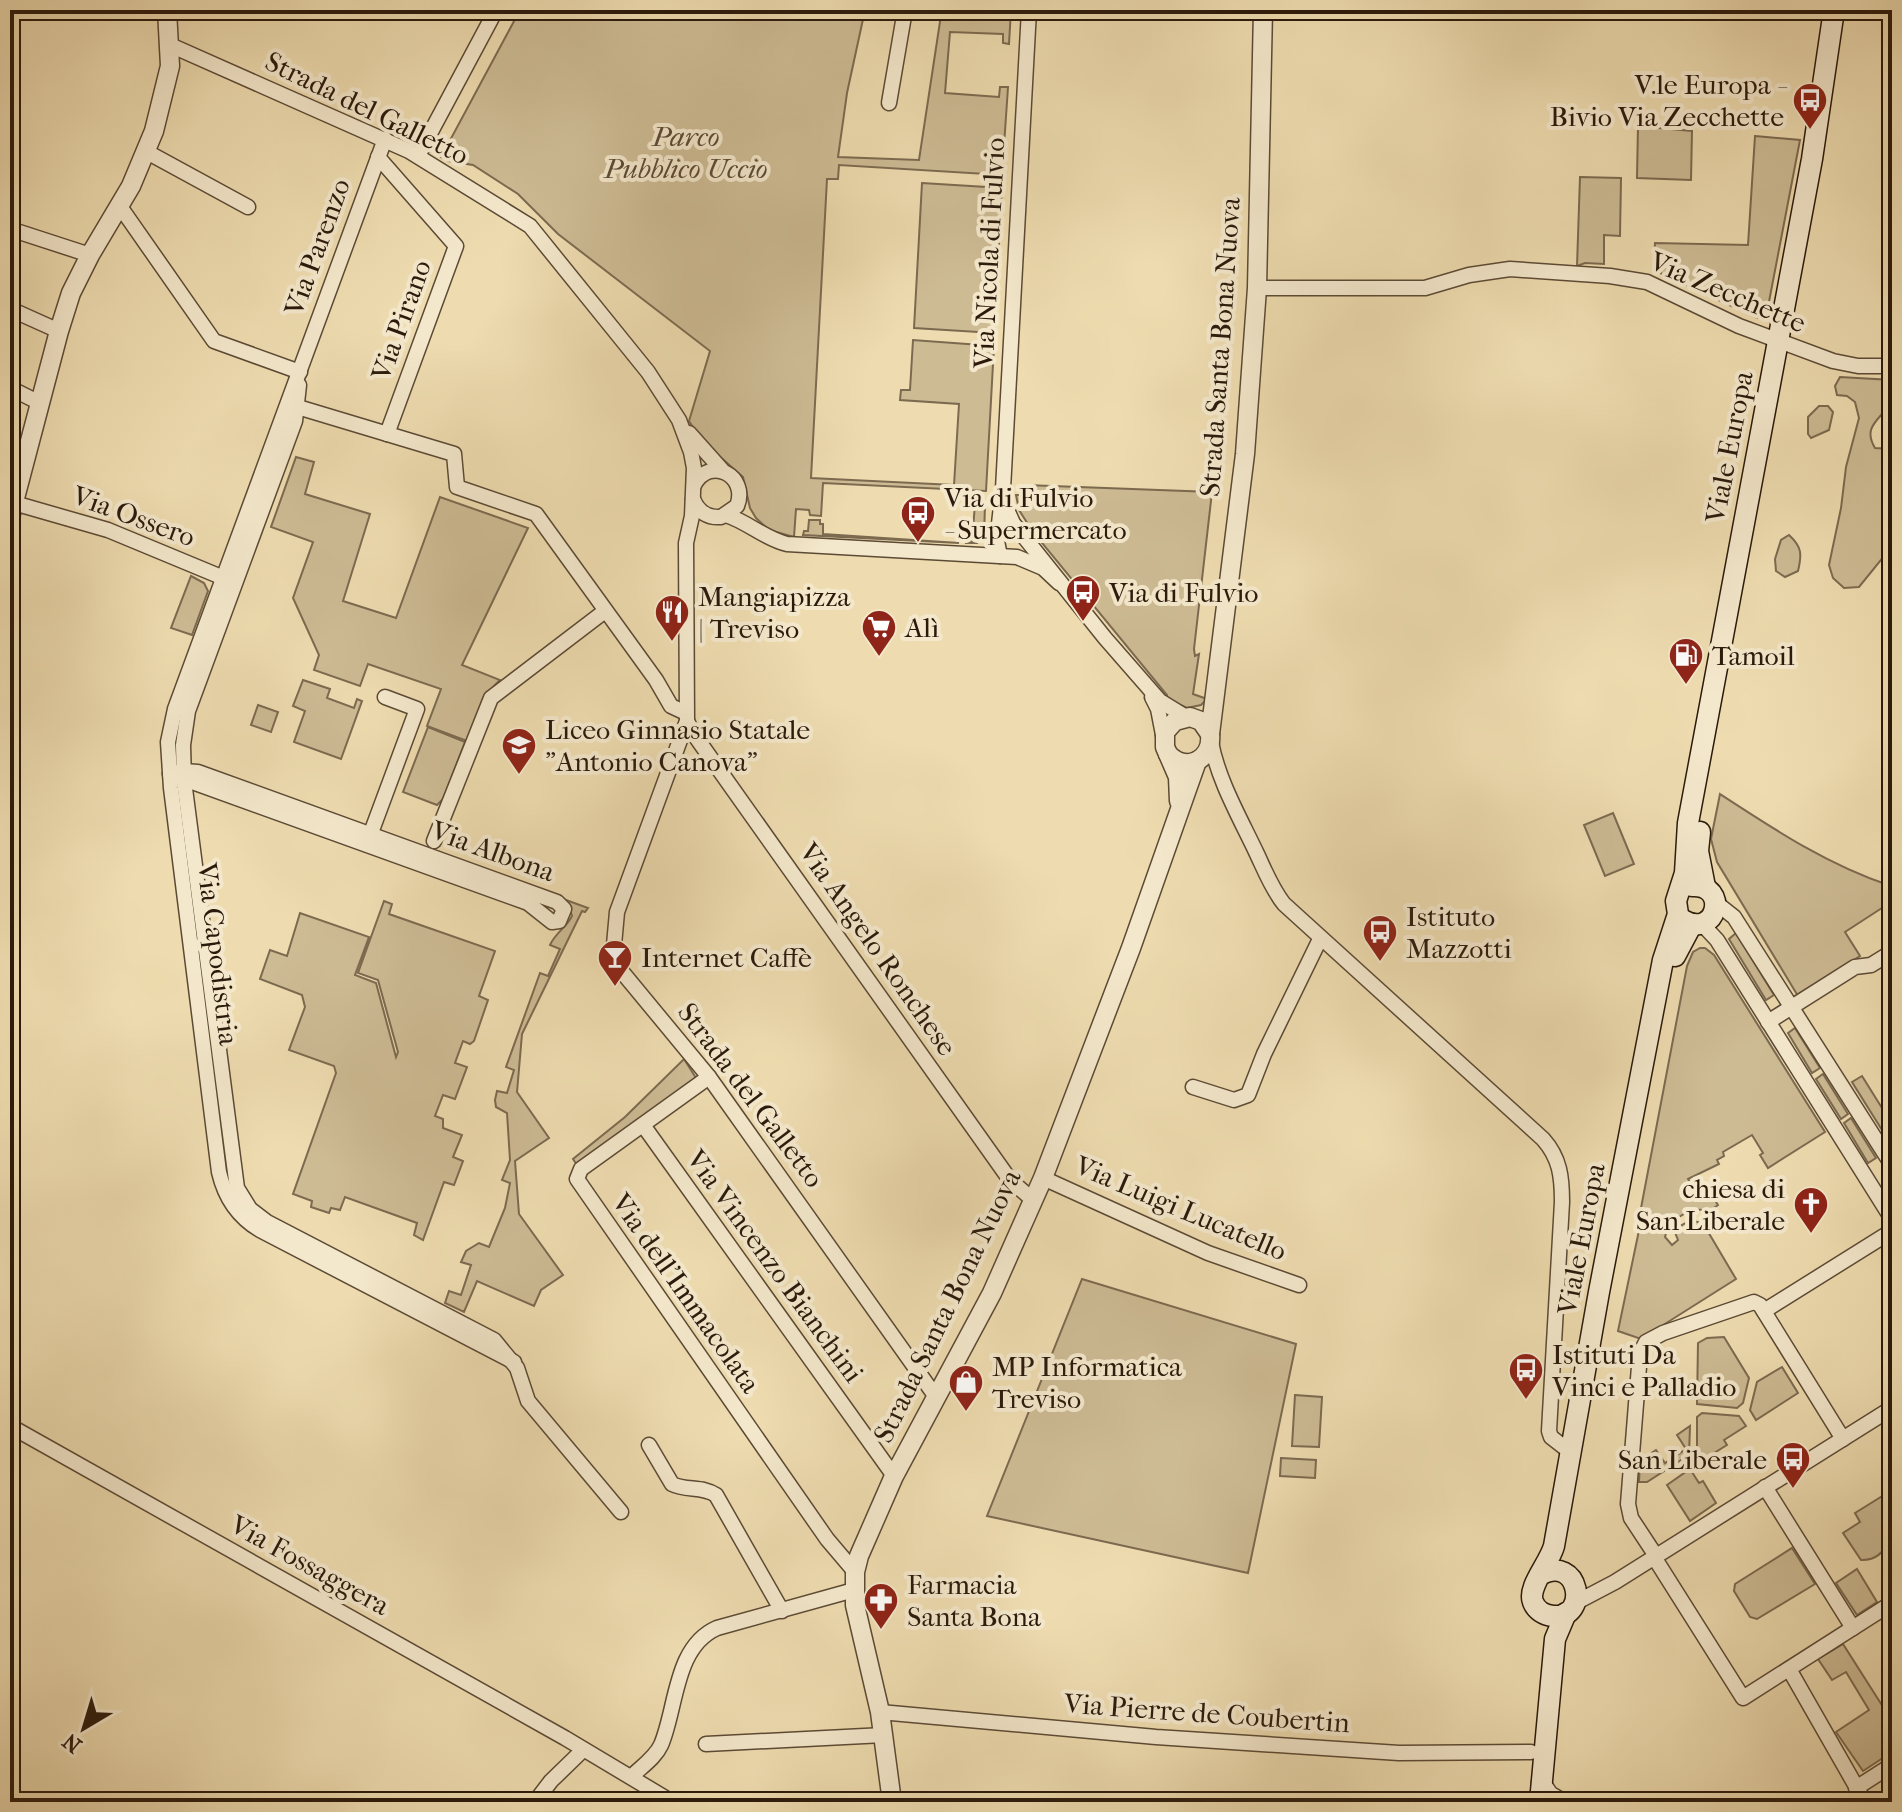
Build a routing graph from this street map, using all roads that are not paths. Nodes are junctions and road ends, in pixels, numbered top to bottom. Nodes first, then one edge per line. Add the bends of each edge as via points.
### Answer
1 (167, 10) edge
2 (496, 10) edge
3 (905, 10) edge
4 (1029, 10) edge
5 (1263, 10) edge
6 (1834, 10) edge
7 (1847, 10) edge
8 (170, 45) junction
9 (889, 103) dead end
10 (385, 139) junction
11 (147, 152) junction
12 (418, 156) junction
13 (378, 157) junction
14 (119, 205) junction
15 (248, 207) dead end
16 (10, 229) edge
17 (90, 255) junction
18 (1257, 288) junction
19 (10, 309) edge
20 (59, 331) junction
21 (1784, 344) junction
22 (1892, 366) edge
23 (300, 372) junction
24 (10, 388) edge
25 (40, 403) junction
26 (292, 406) junction
27 (679, 420) junction
28 (387, 434) junction
29 (722, 470) junction
30 (694, 491) junction
31 (741, 492) junction
32 (1002, 499) junction
33 (12, 510) edge
34 (721, 516) junction
35 (1013, 523) junction
36 (998, 530) junction
37 (761, 532) junction
38 (979, 554) junction
39 (686, 556) junction
40 (1002, 556) junction
41 (229, 580) junction
42 (1059, 583) junction
43 (605, 611) junction
44 (1141, 679) junction
45 (656, 680) junction
46 (1216, 686) junction
47 (687, 690) junction
48 (385, 697) dead end
49 (687, 717) junction
50 (1188, 717) junction
51 (1210, 738) junction
52 (183, 745) junction
53 (1166, 747) junction
54 (1199, 760) junction
55 (179, 775) junction
56 (210, 776) junction
57 (1222, 776) junction
58 (215, 792) junction
59 (189, 818) junction
60 (1177, 818) junction
61 (369, 839) junction
62 (434, 841) dead end
63 (1710, 894) junction
64 (1688, 914) junction
65 (1320, 939) junction
66 (1892, 952) edge
67 (1793, 1007) junction
68 (1768, 1022) junction
69 (709, 1077) junction
70 (1193, 1087) dead end
71 (643, 1125) junction
72 (1892, 1165) edge
73 (1043, 1178) junction
74 (1868, 1180) junction
75 (1033, 1200) junction
76 (1892, 1219) edge
77 (1892, 1231) edge
78 (1299, 1285) dead end
79 (1764, 1311) junction
80 (514, 1362) junction
81 (936, 1397) junction
82 (1892, 1408) edge
83 (10, 1426) edge
84 (1843, 1439) junction
85 (649, 1445) dead end
86 (1569, 1451) junction
87 (894, 1476) junction
88 (1765, 1487) junction
89 (621, 1512) dead end
90 (1655, 1557) junction
91 (1540, 1575) junction
92 (854, 1581) junction
93 (1571, 1595) junction
94 (1892, 1603) edge
95 (782, 1611) junction
96 (1542, 1613) junction
97 (1853, 1628) junction
98 (1789, 1669) junction
99 (880, 1712) junction
100 (884, 1735) junction
101 (706, 1744) dead end
102 (583, 1750) junction
103 (1531, 1752) junction
104 (1892, 1765) edge
105 (631, 1777) junction
106 (1856, 1788) junction
107 (1540, 1793) edge
108 (535, 1802) edge
109 (672, 1802) edge
110 (892, 1802) edge
111 (1527, 1802) edge
112 (1561, 1802) edge
113 (1865, 1802) edge

1 - 8 street
2 - 12 street
3 - 9 street
4 - 32 street, Via Nicola di Fulvio
5 - 18 street, Strada Santa Bona Nuova
6 - 21 main road, Viale Europa
7 - 21 main road, Viale Europa
8 - 10 street, Strada del Galletto
8 - 11 street via 166,89
10 - 12 street, Strada del Galletto
10 - 13 street, Via Parenzo
11 - 14 street
11 - 15 street
12 - 27 street, Strada del Galletto via 510,211 538,234 659,386
13 - 23 street, Via Parenzo
13 - 28 street, Via Pirano via 456,246
14 - 17 street
14 - 23 street via 214,341
16 - 17 street
17 - 20 street
18 - 21 street, Via Zecchette via 1425,288 1510,269 1610,276 1647,282
18 - 46 street, Strada Santa Bona Nuova via 1245,454
19 - 20 street
20 - 25 street
21 - 22 street, Via Zecchette via 1845,364
21 - 63 main road, Viale Europa via 1699,834 1698,851
21 - 64 main road, Viale Europa via 1691,809 1685,873
23 - 26 street, Via Parenzo
24 - 25 street
25 - 33 street
26 - 28 street
26 - 41 street, Via Capodistria
27 - 29 street, Strada del Galletto
27 - 30 street, Strada del Galletto via 691,452
28 - 43 street via 454,454 457,487 536,514
29 - 30 street via 703,474
29 - 31 street via 735,478
30 - 34 street via 701,512
30 - 39 street, Strada del Galletto
31 - 34 street via 737,506
31 - 37 street
32 - 35 street, Via Nicola di Fulvio
32 - 36 street, Via Nicola di Fulvio
33 - 41 street, Via Ossero via 108,530
34 - 37 street, Via Nicola di Fulvio
34 - 39 street via 696,533
35 - 40 street via 1014,540
35 - 42 street, Via Nicola di Fulvio
36 - 38 street
36 - 40 street, Via Nicola di Fulvio
37 - 38 street, Via Nicola di Fulvio via 796,545
38 - 40 street, Via Nicola di Fulvio
39 - 47 street, Strada del Galletto
40 - 42 street, Via Nicola di Fulvio via 1030,561
41 - 52 street, Via Capodistria via 188,711
41 - 55 street, Via Capodistria via 175,709 168,742
42 - 44 street, Via Nicola di Fulvio
43 - 45 street
43 - 62 street via 491,698
44 - 50 street via 1160,701
44 - 53 street via 1154,700
45 - 47 street
45 - 49 street via 671,706
46 - 50 street via 1207,706
46 - 51 street, Strada Santa Bona Nuova
47 - 49 street, Strada del Galletto
48 - 61 street via 417,709
49 - 69 street, Strada del Galletto via 617,912 614,945 623,973
49 - 75 street, Via Angelo Ronchese via 1010,1180
50 - 51 street via 1201,721
50 - 53 street via 1170,725
51 - 54 street
51 - 57 street
52 - 55 street, Via Capodistria
52 - 56 street, Via Albona
53 - 54 street via 1180,762
53 - 60 street via 1180,786
54 - 57 street
54 - 60 street, Strada Santa Bona Nuova
55 - 56 street, Via Albona
55 - 58 street, Via Albona
55 - 59 street, Via Capodistria
55 - 80 street, Via Capodistria via 219,1172 229,1201 260,1230
56 - 61 street, Via Albona
57 - 65 street via 1275,893
58 - 59 street via 199,801
58 - 61 street, Via Albona
59 - 80 street, Via Capodistria via 234,1176 242,1199 267,1222 494,1340
60 - 73 street, Strada Santa Bona Nuova
61 - 61 street, Via Albona via 528,903 552,922 564,914 557,902
63 - 64 main road, Viale Europa via 1713,915
63 - 64 main road via 1693,885
63 - 67 street via 1734,917
64 - 68 street via 1717,940
64 - 86 main road, Viale Europa via 1665,950
64 - 93 main road, Viale Europa via 1673,960 1565,1552
65 - 70 street via 1248,1095 1234,1100
65 - 86 street via 1556,1155 1562,1202 1549,1431
66 - 67 street via 1871,965 1855,967
67 - 68 street
67 - 72 street
68 - 74 street
69 - 71 street, Via dell'Immacolata
69 - 81 street, Strada del Galletto
71 - 87 street, Via Vincenzo Bianchini
71 - 92 street, Via dell'Immacolata via 581,1169 579,1184
72 - 74 street
73 - 75 street, Strada Santa Bona Nuova
73 - 78 street, Via Luigi Lucatello via 1208,1253
74 - 76 street
75 - 81 street, Strada Santa Bona Nuova via 992,1293
77 - 79 street
79 - 84 street
79 - 90 street via 1754,1302 1643,1345 1628,1504
80 - 89 street, Via Capodistria via 528,1401
81 - 87 street, Strada Santa Bona Nuova
82 - 84 street
83 - 102 street, Via Fossaggera
84 - 88 street
85 - 95 street via 672,1484 716,1495
86 - 91 main road, Viale Europa via 1554,1546
87 - 92 street, Strada Santa Bona Nuova via 867,1533
88 - 90 street
88 - 97 street
90 - 93 street via 1606,1586
90 - 98 street via 1743,1698
91 - 93 main road via 1553,1571
91 - 96 main road, Viale Europa via 1531,1594
92 - 95 street
92 - 99 street, Strada Santa Bona Nuova
93 - 96 main road via 1554,1616
93 - 107 main road, Viale Europa via 1555,1639
94 - 97 street
95 - 105 street via 703,1635 682,1672 659,1748
96 - 103 main road, Viale Europa
97 - 98 street
98 - 106 street
99 - 100 street, Strada Santa Bona Nuova
99 - 103 street, Via Pierre de Coubertin via 1399,1753
100 - 101 street
100 - 110 street, Strada Santa Bona Nuova
102 - 105 street, Via Fossaggera
102 - 108 street
103 - 111 main road, Viale Europa
104 - 106 street
105 - 109 street, Via Fossaggera
106 - 113 street
107 - 112 street

